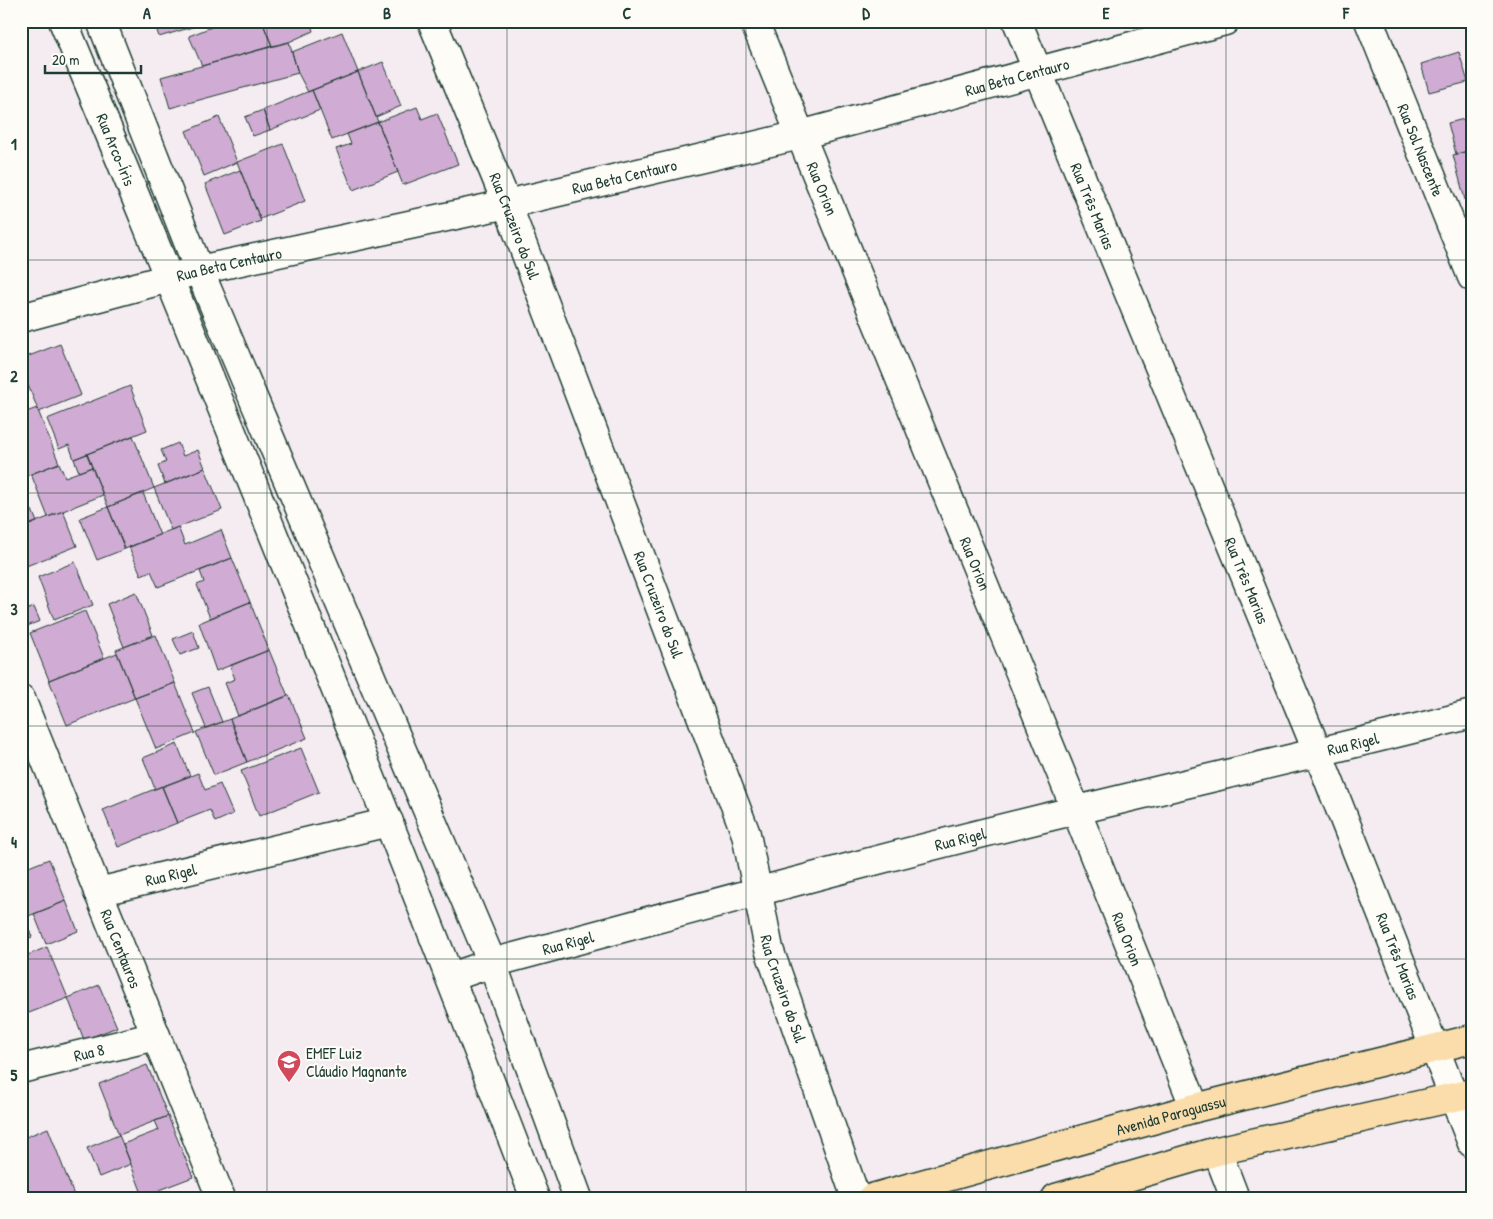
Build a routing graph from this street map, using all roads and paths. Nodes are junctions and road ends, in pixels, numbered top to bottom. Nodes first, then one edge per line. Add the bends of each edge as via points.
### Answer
1 (63, 21) edge
2 (101, 21) edge
3 (432, 21) edge
4 (754, 21) edge
5 (1017, 21) edge
6 (1225, 21) edge
7 (1369, 21) edge
8 (1037, 72) junction
9 (800, 135) junction
10 (508, 204) junction
11 (199, 270) junction
12 (1472, 277) edge
13 (170, 278) junction
14 (21, 318) edge
15 (21, 699) edge
16 (1472, 714) edge
17 (1318, 753) junction
18 (1076, 810) junction
19 (389, 822) junction
20 (98, 892) junction
21 (757, 892) junction
22 (492, 963) junction
23 (451, 977) junction
24 (156, 1036) junction
25 (1472, 1039) edge
26 (1434, 1048) junction
27 (21, 1069) edge
28 (1462, 1096) edge
29 (1195, 1108) junction
30 (1472, 1143) edge
31 (1217, 1151) junction
32 (221, 1198) edge
33 (535, 1198) edge
34 (578, 1198) edge
35 (856, 1198) edge
36 (872, 1198) edge
37 (1056, 1198) edge
38 (1236, 1198) edge

1 - 13 street, Rua Arco-Íris
2 - 11 street, Rua Arco-Íris
3 - 10 street, Rua Cruzeiro do Sul
4 - 9 street, Rua Orion
5 - 8 street, Rua Três Marias
6 - 8 street, Rua Beta Centauro
7 - 12 street, Rua Sol Nascente
8 - 9 street, Rua Beta Centauro
8 - 17 street, Rua Três Marias
9 - 10 street, Rua Beta Centauro
9 - 18 street, Rua Orion
10 - 11 street, Rua Beta Centauro
10 - 21 street, Rua Cruzeiro do Sul via 746,834
11 - 13 street, Rua Beta Centauro
11 - 22 street
13 - 14 street, Rua Beta Centauro
13 - 19 street
15 - 20 street, Rua Centauros
16 - 17 street, Rua Rigel
17 - 18 street, Rua Rigel
17 - 26 street, Rua Três Marias
18 - 21 street, Rua Rigel
18 - 29 street, Rua Orion
19 - 20 street, Rua Rigel
19 - 23 street
20 - 24 street, Rua Centauros
21 - 22 street, Rua Rigel
21 - 35 street, Rua Cruzeiro do Sul via 769,949
22 - 23 street, Rua Rigel
22 - 34 street
23 - 33 street
24 - 27 street, Rua 8
24 - 32 street, Rua Centauros
25 - 26 main road, Avenida Paraguassu
26 - 28 street, Rua Três Marias
26 - 29 main road, Avenida Paraguassu
28 - 30 street, Rua Três Marias
28 - 31 main road
29 - 36 main road, Avenida Paraguassu
31 - 37 main road
31 - 38 street

